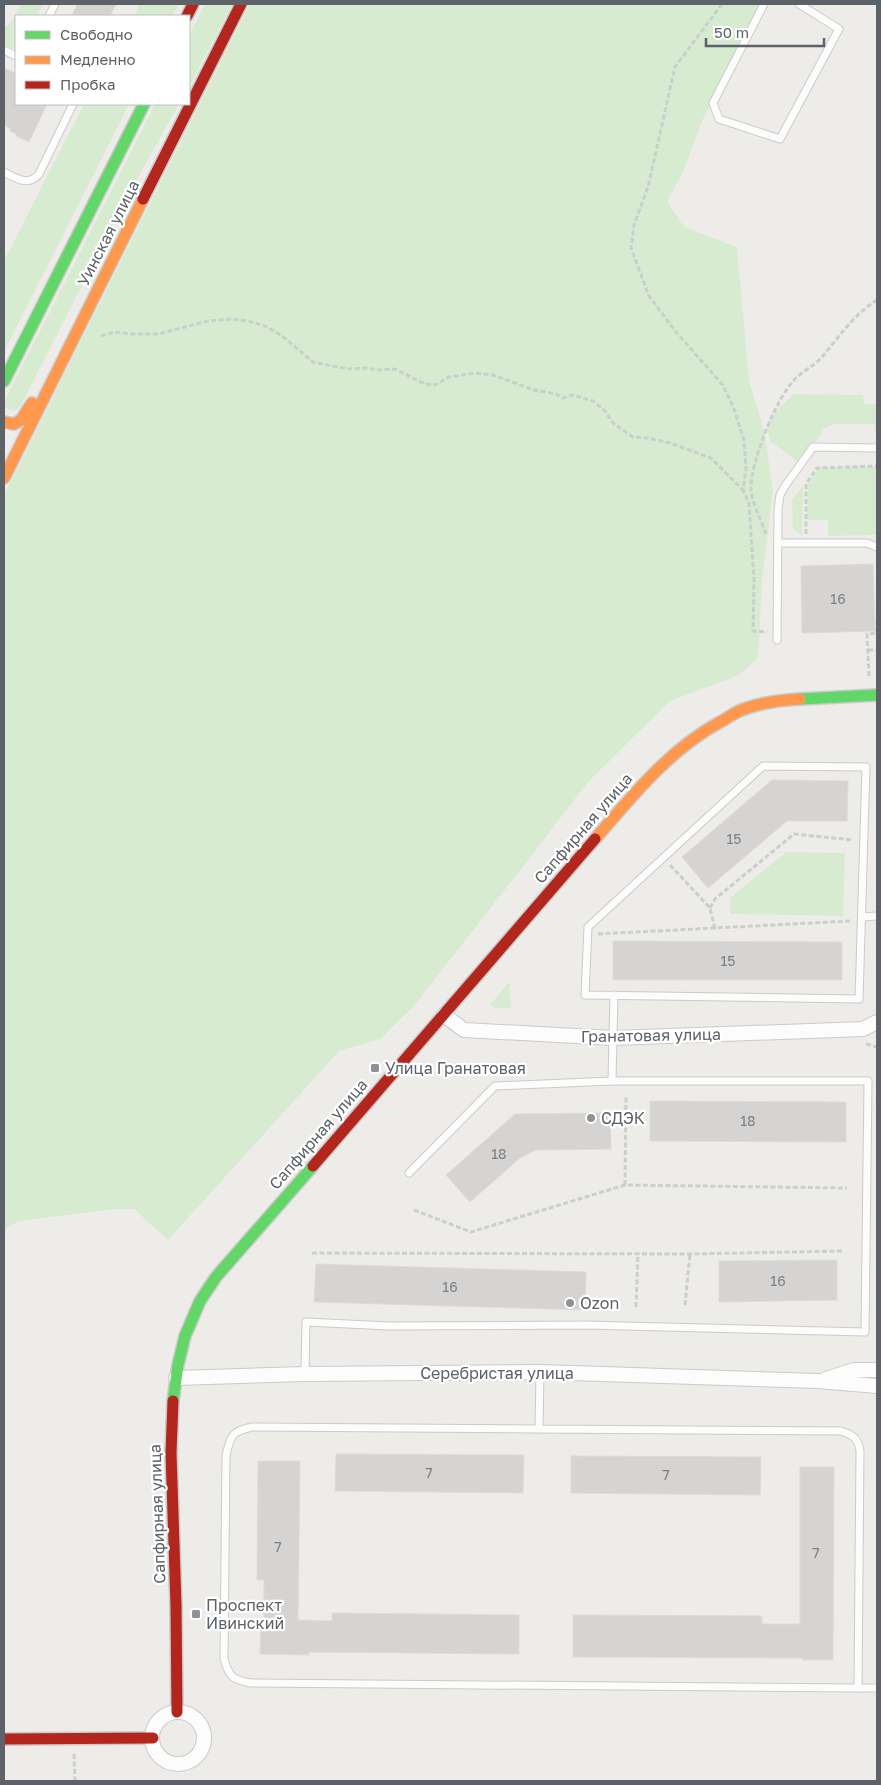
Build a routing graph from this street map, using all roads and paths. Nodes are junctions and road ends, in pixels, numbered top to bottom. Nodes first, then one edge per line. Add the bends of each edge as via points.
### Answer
1 (242, 4) edge
2 (722, 4) edge
3 (764, 4) edge
4 (798, 4) edge
5 (73, 105) edge
6 (143, 105) edge
7 (170, 146) junction
8 (4, 172) edge
9 (877, 300) edge
10 (101, 336) dead end
11 (4, 380) edge
12 (4, 422) edge
13 (877, 448) edge
14 (877, 466) edge
15 (4, 478) edge
16 (743, 490) junction
17 (778, 543) junction
18 (806, 543) junction
19 (877, 546) edge
20 (877, 618) edge
21 (777, 636) joint
22 (868, 650) junction
23 (877, 650) edge
24 (869, 676) dead end
25 (877, 695) edge
26 (864, 841) junction
27 (662, 857) junction
28 (710, 908) junction
29 (877, 916) edge
30 (862, 919) junction
31 (715, 929) junction
32 (586, 935) junction
33 (614, 995) junction
34 (444, 1015) junction
35 (877, 1022) edge
36 (864, 1029) junction
37 (877, 1035) edge
38 (613, 1038) junction
39 (864, 1043) dead end
40 (877, 1047) edge
41 (612, 1081) junction
42 (626, 1096) dead end
43 (409, 1173) dead end
44 (625, 1185) junction
45 (847, 1188) dead end
46 (414, 1210) dead end
47 (843, 1251) dead end
48 (312, 1253) dead end
49 (638, 1253) junction
50 (690, 1254) junction
51 (685, 1304) dead end
52 (636, 1306) dead end
53 (877, 1370) edge
54 (540, 1372) junction
55 (305, 1374) junction
56 (176, 1378) junction
57 (818, 1381) junction
58 (877, 1386) edge
59 (539, 1429) junction
60 (858, 1688) junction
61 (877, 1688) edge
62 (177, 1712) junction
63 (152, 1738) junction
64 (74, 1739) junction
65 (4, 1740) edge
66 (75, 1781) edge

1 - 7 street, Уинская улица
2 - 16 path via 675,67 631,248 649,296 722,384 744,440 746,470
3 - 4 lane via 713,103 719,119 780,139 839,29
5 - 8 lane via 35,179 24,181
6 - 11 street, Уинская улица
7 - 12 street via 136,198 27,412 14,424
7 - 15 street, Уинская улица
9 - 17 path via 853,320 820,359 794,380 763,437 752,473 751,492 766,534
10 - 16 path via 114,332 158,334 208,321 231,319 265,326 314,362 348,370 395,369 425,384 435,385 449,376 493,375 563,398 573,395 593,401 614,424 633,437 670,443 711,458
13 - 17 lane via 813,447 780,495
14 - 18 path via 817,468 806,484
16 - 21 path via 749,503 754,580 752,631
17 - 18 lane
17 - 21 lane
18 - 19 lane
20 - 22 path via 877,633 867,634
22 - 23 path
22 - 24 path
25 - 34 street, Сапфирная улица via 782,700 743,709 676,751 638,789
26 - 27 lane via 866,767 763,766
26 - 28 path via 794,834 715,899
26 - 30 lane
27 - 28 path
27 - 32 lane via 588,928
28 - 31 path
29 - 30 lane
30 - 31 path
30 - 33 lane via 858,999
31 - 32 path
32 - 33 lane via 584,995
33 - 38 lane
34 - 38 street, Гранатовая улица via 464,1030
34 - 56 street, Сапфирная улица via 216,1276 196,1308
35 - 36 street, Гранатовая улица
36 - 37 street, Гранатовая улица
36 - 38 street, Гранатовая улица
38 - 41 lane
39 - 40 path
41 - 43 lane via 495,1086
41 - 55 lane via 868,1081 865,1332 389,1326 306,1322
42 - 44 path
44 - 45 path
44 - 46 path via 471,1232
47 - 50 path
48 - 49 path
49 - 50 path
49 - 52 path
50 - 51 path
53 - 57 street via 854,1370
54 - 55 street, Серебристая улица
54 - 57 street, Серебристая улица
54 - 59 lane
55 - 56 street, Серебристая улица
56 - 62 street, Сапфирная улица via 171,1440
57 - 58 street, Серебристая улица
59 - 60 lane via 841,1431 852,1435 858,1441 860,1451
59 - 60 lane via 252,1427 238,1430 229,1440 226,1456 224,1659 227,1672 237,1681 251,1683
60 - 61 lane
62 - 63 street via 163,1718
62 - 63 street via 193,1717 203,1730 200,1753 186,1763 170,1763 157,1753
63 - 64 street
64 - 65 street
64 - 66 path

